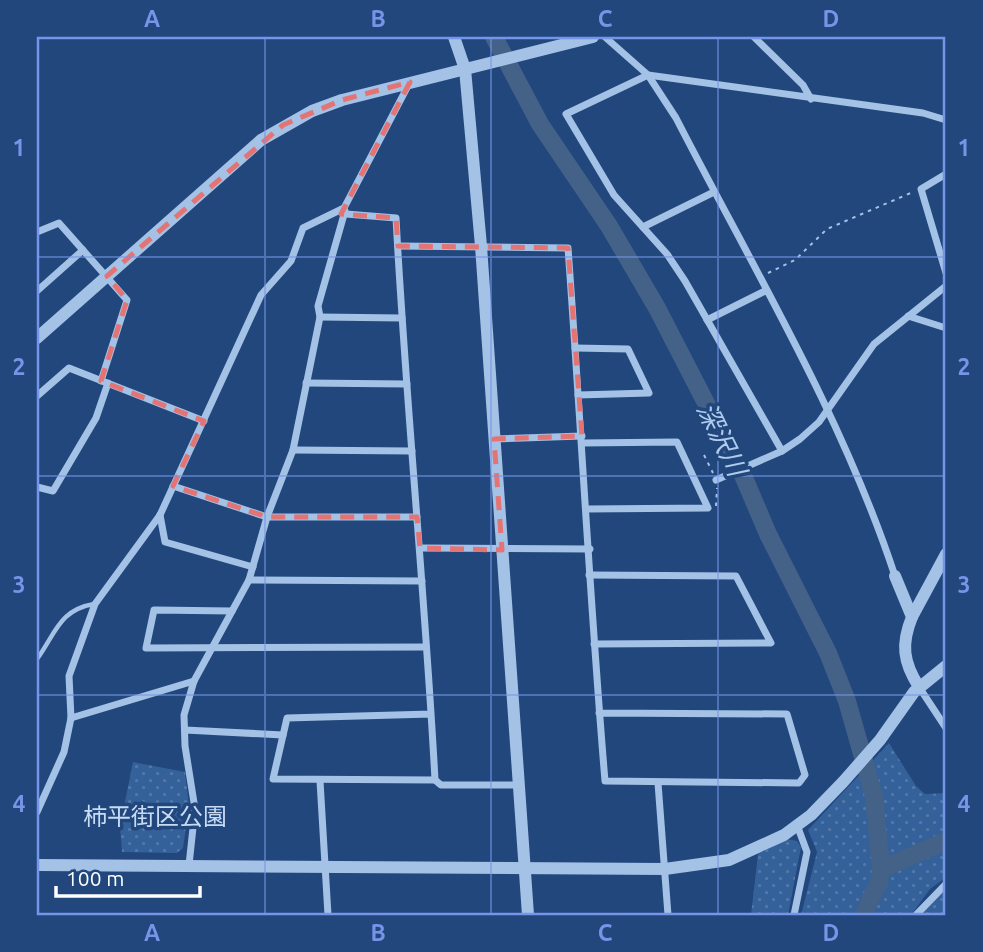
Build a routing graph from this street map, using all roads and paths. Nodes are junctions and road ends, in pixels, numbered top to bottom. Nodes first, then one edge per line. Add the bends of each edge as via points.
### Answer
1 (454, 37) edge
2 (593, 37) edge
3 (605, 37) edge
4 (754, 37) edge
5 (465, 69) junction
6 (648, 75) junction
7 (410, 82) junction
8 (811, 99) junction
9 (946, 120) edge
10 (946, 174) edge
11 (921, 189) junction
12 (714, 192) junction
13 (345, 211) junction
14 (643, 227) junction
15 (37, 232) edge
16 (398, 246) junction
17 (481, 246) junction
18 (83, 250) junction
19 (946, 272) edge
20 (107, 276) junction
21 (758, 278) junction
22 (946, 286) edge
23 (37, 291) edge
24 (765, 291) junction
25 (908, 316) junction
26 (320, 317) junction
27 (402, 318) junction
28 (707, 320) junction
29 (946, 328) edge
30 (37, 338) edge
31 (575, 348) junction
32 (104, 382) junction
33 (306, 383) junction
34 (407, 384) junction
35 (578, 395) junction
36 (37, 396) edge
37 (828, 409) junction
38 (204, 421) junction
39 (494, 439) junction
40 (582, 440) junction
41 (293, 450) junction
42 (412, 451) junction
43 (782, 451) junction
44 (716, 480) dead end
45 (173, 486) junction
46 (37, 487) edge
47 (587, 509) junction
48 (160, 514) junction
49 (267, 517) junction
50 (417, 517) junction
51 (420, 548) junction
52 (590, 549) junction
53 (502, 550) junction
54 (946, 554) edge
55 (253, 567) junction
56 (589, 575) junction
57 (895, 576) joint
58 (249, 580) junction
59 (422, 581) junction
60 (95, 604) junction
61 (232, 611) junction
62 (912, 617) junction
63 (594, 644) junction
64 (426, 647) junction
65 (213, 648) junction
66 (37, 659) edge
67 (946, 666) edge
68 (194, 681) junction
69 (919, 687) junction
70 (599, 713) junction
71 (432, 714) junction
72 (71, 718) junction
73 (946, 728) edge
74 (185, 730) junction
75 (283, 735) junction
76 (435, 780) junction
77 (320, 781) junction
78 (658, 783) junction
79 (520, 785) junction
80 (37, 811) edge
81 (797, 825) junction
82 (37, 865) edge
83 (189, 865) junction
84 (325, 865) junction
85 (525, 866) junction
86 (665, 869) junction
87 (946, 884) edge
88 (328, 915) edge
89 (528, 915) edge
90 (668, 915) edge
91 (794, 915) edge
92 (916, 915) edge

1 - 5 street
2 - 5 street
3 - 6 street
4 - 8 street via 803,85
5 - 7 street
5 - 17 street
6 - 8 street
6 - 12 street
6 - 14 street via 566,114 608,187
7 - 13 street
7 - 20 street via 342,100 283,125
8 - 9 street
10 - 11 street
11 - 19 street
11 - 21 path via 827,229 795,260
12 - 14 street
12 - 21 street
13 - 16 street via 396,218
13 - 26 street via 318,306
13 - 38 street via 303,228 291,261 261,295
14 - 28 street via 667,254
15 - 18 street via 59,223
16 - 17 street
16 - 27 street
17 - 31 street via 568,248
17 - 39 street
18 - 20 street
18 - 23 street
20 - 30 street
20 - 32 street via 127,300
21 - 24 street
22 - 25 street
24 - 28 street
24 - 37 street
25 - 29 street
25 - 37 street via 874,344
26 - 27 street
26 - 33 street
27 - 34 street
28 - 43 street
31 - 35 street
31 - 35 street via 628,349 649,394
32 - 36 street via 69,368
32 - 38 street
32 - 46 street via 96,418 53,491
33 - 34 street
33 - 41 street
34 - 42 street
35 - 40 street
37 - 43 street via 819,422
37 - 57 street via 871,502
38 - 45 street
39 - 40 street
39 - 53 street
40 - 47 street
40 - 47 street via 677,442 708,508
41 - 42 street
41 - 49 street
42 - 50 street
43 - 44 street
45 - 48 street
45 - 49 street
47 - 52 street
48 - 55 street via 165,542
48 - 60 street
49 - 50 street
49 - 55 street
50 - 51 street
51 - 53 street
51 - 59 street
52 - 53 street
52 - 56 street
53 - 79 street
54 - 62 street
55 - 58 street
56 - 63 street
56 - 63 street via 736,576 771,643
57 - 62 street
58 - 59 street
58 - 61 street
59 - 64 street
60 - 66 lane via 66,614
60 - 72 street via 69,676
61 - 65 street
61 - 65 street via 154,610 146,648
62 - 69 street via 904,658
63 - 70 street
64 - 65 street
64 - 71 street
65 - 68 street
67 - 69 street
68 - 72 street
68 - 74 street via 184,715
69 - 73 street
69 - 81 street via 843,782
70 - 78 street via 605,781
70 - 78 street via 787,714 805,775 799,783
71 - 75 street via 287,718
71 - 76 street
72 - 80 street via 64,751
74 - 75 street
74 - 83 street via 195,809
75 - 77 street via 273,779
76 - 77 street
76 - 79 street via 441,785
77 - 84 street
78 - 86 street
79 - 85 street
81 - 86 street via 729,860
81 - 91 street via 807,852
82 - 83 street
83 - 84 street
84 - 85 street
84 - 88 street
85 - 86 street
85 - 89 street
86 - 90 street
87 - 92 street

